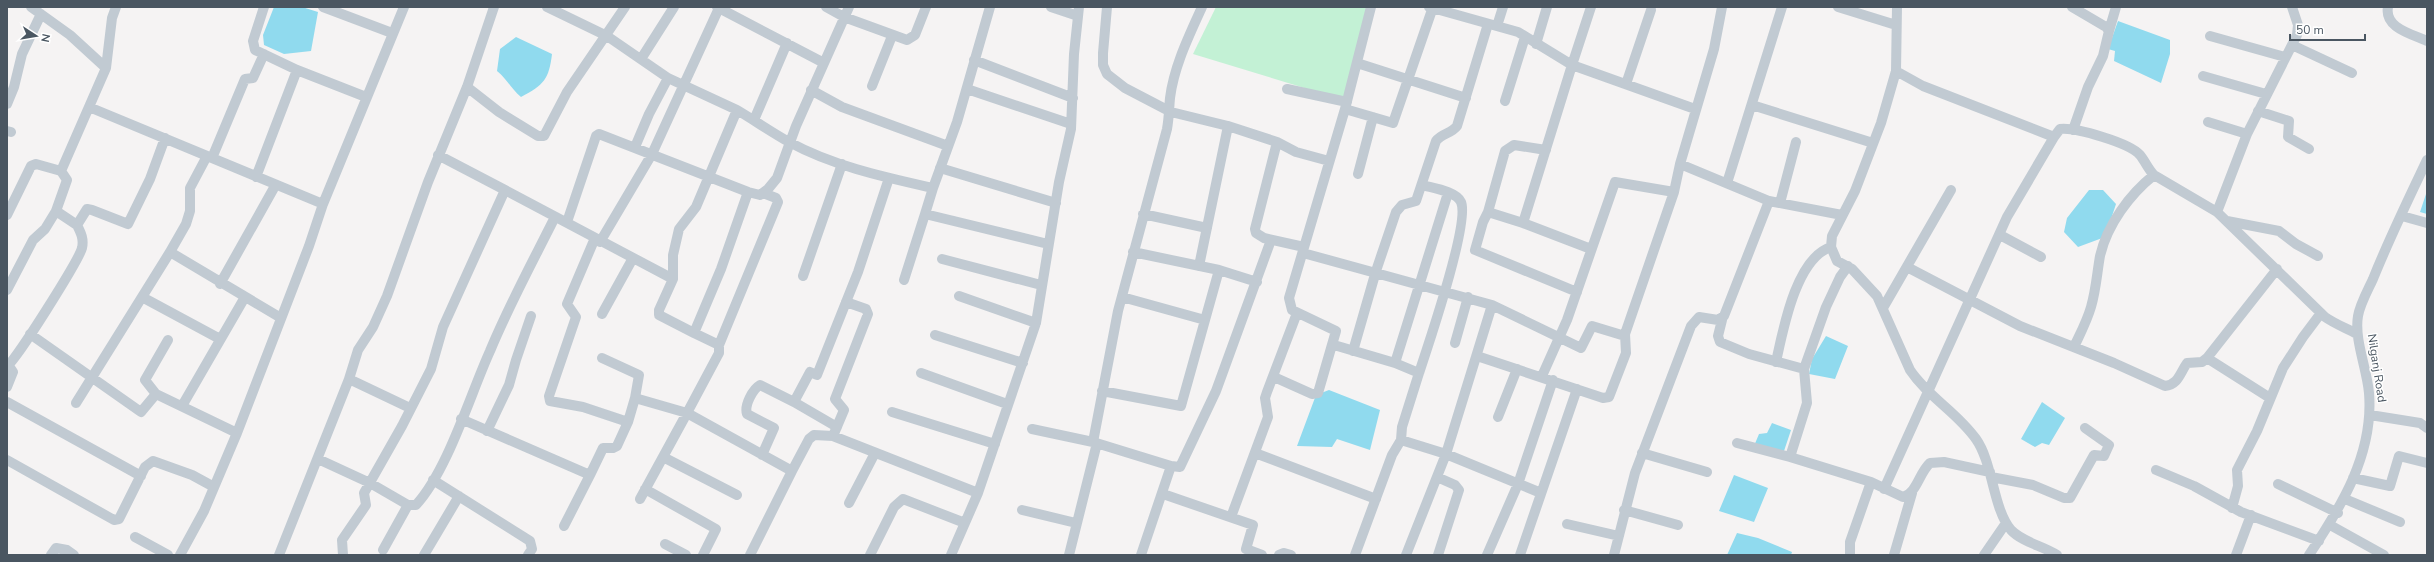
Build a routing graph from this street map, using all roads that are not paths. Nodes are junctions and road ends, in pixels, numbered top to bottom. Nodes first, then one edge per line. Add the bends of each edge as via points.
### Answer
1 (116, 7) edge
2 (264, 7) edge
3 (323, 7) edge
4 (404, 7) edge
5 (494, 7) edge
6 (547, 7) edge
7 (625, 7) edge
8 (674, 7) edge
9 (826, 7) edge
10 (848, 7) edge
11 (926, 7) edge
12 (990, 7) edge
13 (1051, 7) edge
14 (1107, 7) edge
15 (1202, 7) edge
16 (1371, 7) edge
17 (1432, 7) edge
18 (1503, 7) edge
19 (1547, 7) edge
20 (1592, 7) edge
21 (1722, 7) edge
22 (1782, 7) edge
23 (1838, 7) edge
24 (1897, 7) edge
25 (2072, 7) edge
26 (2116, 7) edge
27 (2292, 7) edge
28 (2388, 7) edge
29 (718, 8) edge
30 (36, 10) edge
31 (1651, 10) dead end
32 (1079, 12) edge
33 (844, 17) junction
34 (1492, 25) junction
35 (1896, 25) junction
36 (2109, 31) junction
37 (392, 33) junction
38 (607, 36) junction
39 (892, 36) junction
40 (2210, 36) dead end
41 (1525, 37) junction
42 (2427, 41) edge
43 (787, 43) junction
44 (1536, 44) junction
45 (2292, 45) junction
46 (264, 54) junction
47 (2285, 57) junction
48 (641, 59) junction
49 (974, 60) junction
50 (824, 63) junction
51 (1357, 63) junction
52 (1572, 65) junction
53 (106, 68) junction
54 (297, 70) junction
55 (1896, 71) junction
56 (2352, 73) dead end
57 (2203, 76) dead end
58 (668, 78) junction
59 (1408, 80) junction
60 (1626, 84) junction
61 (684, 86) junction
62 (872, 86) dead end
63 (466, 87) junction
64 (967, 89) junction
65 (1287, 89) dead end
66 (812, 90) junction
67 (2266, 94) junction
68 (366, 96) junction
69 (1073, 98) junction
70 (1466, 98) junction
71 (1506, 101) dead end
72 (7, 104) edge
73 (1752, 105) junction
74 (1346, 106) junction
75 (89, 107) junction
76 (1695, 109) junction
77 (737, 110) junction
78 (2258, 111) junction
79 (1171, 112) junction
80 (1373, 117) junction
81 (754, 120) junction
82 (2208, 122) dead end
83 (1071, 124) junction
84 (1228, 126) junction
85 (2073, 130) junction
86 (2248, 134) junction
87 (2054, 137) junction
88 (165, 138) junction
89 (789, 142) junction
90 (1277, 142) junction
91 (1796, 142) dead end
92 (1873, 143) junction
93 (948, 146) junction
94 (635, 147) junction
95 (2309, 149) dead end
96 (1546, 150) junction
97 (652, 154) junction
98 (438, 155) junction
99 (210, 157) junction
100 (2427, 160) edge
101 (1329, 161) junction
102 (842, 164) junction
103 (1680, 164) junction
104 (940, 168) junction
105 (61, 171) junction
106 (1358, 174) dead end
107 (2154, 175) junction
108 (709, 176) junction
109 (256, 177) junction
110 (889, 178) junction
111 (1727, 183) junction
112 (1422, 185) junction
113 (275, 186) junction
114 (932, 188) junction
115 (504, 190) junction
116 (1952, 190) dead end
117 (748, 192) junction
118 (1674, 192) junction
119 (763, 193) junction
120 (1448, 193) junction
121 (1769, 201) junction
122 (1056, 203) junction
123 (1780, 203) junction
124 (323, 204) junction
125 (56, 212) junction
126 (1488, 212) junction
127 (2217, 212) junction
128 (925, 214) junction
129 (1143, 214) junction
130 (7, 215) edge
131 (1842, 215) junction
132 (2402, 216) junction
133 (555, 217) junction
134 (2227, 221) junction
135 (567, 222) junction
136 (1523, 223) junction
137 (2427, 223) edge
138 (77, 225) junction
139 (1207, 228) junction
140 (2000, 235) junction
141 (597, 240) junction
142 (1271, 240) junction
143 (1048, 244) junction
144 (1831, 247) junction
145 (1591, 249) junction
146 (1303, 250) junction
147 (170, 252) junction
148 (1133, 252) junction
149 (2318, 256) dead end
150 (2041, 257) dead end
151 (633, 258) junction
152 (942, 259) dead end
153 (1199, 266) junction
154 (1848, 266) junction
155 (1907, 267) junction
156 (2277, 269) junction
157 (1219, 270) junction
158 (1376, 271) junction
159 (803, 276) dead end
160 (673, 279) junction
161 (904, 280) dead end
162 (1257, 282) junction
163 (220, 284) junction
164 (1041, 285) junction
165 (1421, 286) junction
166 (7, 290) edge
167 (1445, 292) junction
168 (1576, 292) junction
169 (959, 296) dead end
170 (142, 297) junction
171 (1122, 297) junction
172 (1468, 297) junction
173 (245, 298) junction
174 (846, 302) junction
175 (1970, 302) junction
176 (1492, 305) junction
177 (1883, 308) junction
178 (1297, 313) junction
179 (2322, 313) junction
180 (602, 314) dead end
181 (531, 316) dead end
182 (281, 318) junction
183 (1205, 320) junction
184 (1722, 320) junction
185 (1036, 323) junction
186 (694, 333) junction
187 (30, 334) junction
188 (2358, 334) junction
189 (935, 335) dead end
190 (1560, 336) junction
191 (1625, 336) junction
192 (220, 339) junction
193 (168, 340) dead end
194 (1455, 343) dead end
195 (1334, 345) junction
196 (719, 346) junction
197 (2074, 347) junction
198 (1353, 351) junction
199 (1477, 356) junction
200 (602, 358) dead end
201 (2207, 358) junction
202 (1776, 362) junction
203 (1023, 363) junction
204 (1395, 363) junction
205 (8, 366) edge
206 (1517, 369) junction
207 (1804, 369) junction
208 (921, 373) dead end
209 (1419, 373) junction
210 (1542, 376) junction
211 (1274, 377) junction
212 (91, 378) junction
213 (349, 379) junction
214 (1553, 380) junction
215 (7, 387) edge
216 (1577, 389) junction
217 (1102, 391) junction
218 (1929, 393) junction
219 (156, 394) junction
220 (636, 398) junction
221 (2270, 398) junction
222 (7, 402) edge
223 (794, 402) junction
224 (76, 403) dead end
225 (1007, 404) junction
226 (182, 406) junction
227 (410, 408) junction
228 (892, 412) dead end
229 (686, 413) junction
230 (2370, 415) junction
231 (1498, 418) dead end
232 (461, 419) junction
233 (628, 422) junction
234 (2084, 428) dead end
235 (2427, 428) edge
236 (1032, 429) dead end
237 (487, 431) junction
238 (835, 432) junction
239 (237, 433) junction
240 (1402, 440) junction
241 (1095, 443) junction
242 (1737, 443) dead end
243 (994, 444) junction
244 (875, 453) junction
245 (1255, 453) junction
246 (1642, 453) junction
247 (1446, 454) junction
248 (762, 455) junction
249 (663, 456) junction
250 (1790, 457) junction
251 (318, 459) junction
252 (7, 460) edge
253 (2427, 463) edge
254 (1171, 466) junction
255 (2156, 470) dead end
256 (792, 471) junction
257 (1707, 472) dead end
258 (590, 475) junction
259 (1991, 475) junction
260 (141, 476) junction
261 (1438, 477) junction
262 (2354, 478) junction
263 (433, 480) junction
264 (1871, 482) junction
265 (370, 483) junction
266 (1518, 484) junction
267 (2278, 484) dead end
268 (214, 487) junction
269 (645, 489) junction
270 (1884, 489) junction
271 (1912, 492) junction
272 (978, 493) junction
273 (1541, 493) junction
274 (1163, 494) junction
275 (737, 495) dead end
276 (459, 496) junction
277 (640, 499) dead end
278 (1376, 499) junction
279 (2345, 499) junction
280 (849, 503) dead end
281 (408, 505) junction
282 (2232, 508) junction
283 (1022, 510) dead end
284 (1624, 510) junction
285 (2338, 513) junction
286 (2251, 516) junction
287 (1231, 518) junction
288 (2400, 522) dead end
289 (965, 523) junction
290 (1076, 523) junction
291 (2006, 523) junction
292 (1567, 524) dead end
293 (1678, 525) dead end
294 (2330, 525) junction
295 (564, 526) dead end
296 (1619, 536) junction
297 (135, 537) dead end
298 (2319, 541) junction
299 (665, 544) dead end
300 (383, 550) dead end
301 (2052, 554) edge
302 (51, 555) edge
303 (74, 555) edge
304 (168, 555) edge
305 (180, 555) edge
306 (279, 555) edge
307 (342, 555) edge
308 (424, 555) edge
309 (528, 555) edge
310 (686, 555) edge
311 (703, 555) edge
312 (750, 555) edge
313 (870, 555) edge
314 (951, 555) edge
315 (1069, 555) edge
316 (1140, 555) edge
317 (1262, 555) edge
318 (1279, 555) edge
319 (1291, 555) edge
320 (1355, 555) edge
321 (1406, 555) edge
322 (1438, 555) edge
323 (1487, 555) edge
324 (1520, 555) edge
325 (1614, 555) edge
326 (1850, 555) edge
327 (1894, 555) edge
328 (1984, 555) edge
329 (2236, 555) edge
330 (2309, 555) edge
331 (2384, 555) edge

1 - 53 street via 112,18
2 - 46 street via 253,41 255,50
3 - 37 street
4 - 37 street
5 - 63 street
6 - 38 street
7 - 38 street
8 - 48 street
9 - 33 street
10 - 33 street
11 - 39 street via 913,38 906,40
12 - 49 street
13 - 32 street
14 - 79 street via 1103,53 1103,65 1107,74 1125,88
15 - 79 street via 1183,52 1170,99
16 - 51 street
17 - 34 street
17 - 59 street
18 - 34 street
19 - 44 street
20 - 52 street
21 - 76 street via 1714,49
22 - 73 street
23 - 35 street
24 - 35 street
25 - 36 street
26 - 36 street
27 - 45 street via 2298,25
28 - 42 street via 2387,12 2393,25
29 - 43 street
29 - 61 street
30 - 53 street via 70,35
30 - 72 street
31 - 60 street
32 - 69 street
33 - 39 street
33 - 50 street
34 - 41 street via 1518,32
34 - 70 street
35 - 55 street
36 - 85 street via 2103,56 2088,87
37 - 68 street
38 - 48 street
38 - 63 street via 567,92 544,136 538,136 499,112
39 - 62 street
40 - 47 street
41 - 44 street
41 - 71 street
43 - 50 street
43 - 81 street
44 - 52 street
45 - 47 street
45 - 56 street
46 - 54 street
46 - 99 street via 253,78 244,80
47 - 67 street
48 - 58 street
49 - 64 street
49 - 69 street
50 - 66 street
51 - 59 street
51 - 74 street
52 - 60 street
52 - 96 street
53 - 75 street
54 - 68 street
54 - 109 street
55 - 87 street via 1923,86
55 - 92 street
57 - 67 street
58 - 61 street
58 - 94 street
59 - 70 street
59 - 80 street via 1394,123
60 - 76 street
61 - 77 street
61 - 97 street
63 - 98 street
64 - 83 street
64 - 93 street
65 - 74 street
66 - 89 street
66 - 93 street via 842,107
67 - 78 street
68 - 124 street
69 - 83 street
70 - 112 street via 1457,126 1436,141
73 - 92 street
73 - 111 street
74 - 80 street
74 - 101 street
75 - 88 street
75 - 105 street
76 - 103 street
77 - 81 street
77 - 108 street
78 - 86 street
78 - 95 street via 2289,121 2288,137
79 - 84 street
79 - 129 street
80 - 106 street
81 - 89 street
82 - 86 street
83 - 122 street
84 - 90 street
84 - 139 street
85 - 87 street via 2060,129
85 - 107 street via 2139,154
86 - 127 street
87 - 140 street via 2007,217
88 - 99 street
88 - 138 street via 154,169 128,224 87,209
89 - 102 street
89 - 119 street via 776,178
90 - 101 street via 1296,152
90 - 142 street via 1255,229 1259,236
91 - 123 street
92 - 131 street via 1855,191
93 - 104 street
94 - 97 street
94 - 135 street via 599,134 596,136
96 - 126 street via 1514,145 1505,151
96 - 136 street
97 - 108 street
97 - 141 street
98 - 115 street
98 - 213 street via 387,296 373,327 358,350
99 - 109 street
99 - 147 street via 190,188 190,211 186,224
100 - 132 street, Nilganj Road
101 - 146 street
102 - 110 street
102 - 159 street
103 - 111 street
103 - 118 street
104 - 114 street
104 - 122 street
105 - 125 street via 67,180
105 - 130 street via 36,164 32,166
107 - 127 street
107 - 197 street via 2138,188 2126,203 2109,234 2101,254 2091,309
108 - 117 street
108 - 160 street via 696,207 679,229 673,255
109 - 113 street
110 - 114 street
110 - 174 street
111 - 121 street
112 - 120 street
112 - 158 street via 1416,201 1402,205 1396,212
113 - 124 street
113 - 163 street
114 - 128 street
115 - 133 street
115 - 227 street via 443,327 431,369
116 - 155 street
117 - 119 street via 760,195
117 - 186 street via 721,269
118 - 145 street via 1615,182
118 - 191 street
119 - 196 street via 776,198 778,202
120 - 165 street
120 - 167 street via 1459,198 1463,210
121 - 123 street
121 - 184 street
122 - 143 street
123 - 131 street
124 - 182 street
125 - 138 street
125 - 166 street via 45,229 33,240
126 - 136 street
126 - 168 street via 1482,222 1475,250
127 - 134 street
128 - 143 street
128 - 161 street
129 - 139 street
129 - 148 street
131 - 144 street via 1832,236
132 - 137 street
132 - 188 street, Nilganj Road via 2358,315
133 - 135 street
133 - 232 street via 500,329
134 - 149 street via 2279,231
134 - 156 street
135 - 141 street
136 - 145 street
138 - 187 street via 82,235 82,250
139 - 153 street
140 - 150 street
140 - 175 street
141 - 151 street
141 - 233 street via 567,304 576,317 549,399 551,402 583,407
142 - 146 street
142 - 162 street
143 - 164 street
144 - 154 street via 1837,261
144 - 202 street via 1817,256 1801,280 1786,316
145 - 168 street
146 - 158 street
146 - 178 street via 1289,298 1292,310
147 - 163 street
147 - 170 street
148 - 153 street
148 - 171 street
151 - 160 street
151 - 180 street
152 - 164 street
153 - 157 street
154 - 177 street via 1877,296
154 - 207 street via 1826,307
155 - 175 street
155 - 177 street
156 - 179 street
156 - 201 street
157 - 162 street
157 - 183 street
158 - 165 street
158 - 198 street
160 - 186 street via 659,315
162 - 254 street via 1213,398 1182,465 1178,468
163 - 173 street
164 - 185 street
165 - 167 street
165 - 204 street
167 - 172 street
167 - 209 street
168 - 190 street
169 - 185 street
170 - 192 street
170 - 212 street
171 - 183 street
171 - 217 street
172 - 176 street
172 - 194 street
173 - 182 street
173 - 192 street
174 - 223 street via 817,375 810,372
174 - 238 street via 866,309 868,314 835,399 844,410
175 - 197 street via 2020,326
175 - 218 street
176 - 190 street
176 - 199 street
177 - 218 street via 1910,370
178 - 195 street via 1336,329
178 - 211 street
179 - 188 street via 2334,324
179 - 221 street via 2302,336 2283,368
181 - 237 street via 510,385
182 - 239 street
183 - 217 street via 1179,406
184 - 202 street via 1718,336 1720,342
184 - 246 street via 1703,317 1693,322
185 - 203 street
186 - 196 street
187 - 205 street
187 - 212 street
188 - 230 street, Nilganj Road via 2369,392
189 - 203 street
190 - 191 street via 1581,348 1592,326
190 - 210 street
191 - 216 street via 1626,353 1609,397 1603,398
192 - 226 street
193 - 219 street via 145,380
195 - 198 street
195 - 211 street via 1318,393 1312,394
196 - 229 street via 719,353
197 - 201 street via 2165,386 2171,386 2176,382 2187,364 2202,362
198 - 204 street
199 - 206 street
199 - 247 street
200 - 220 street via 639,375
201 - 221 street
202 - 207 street
203 - 225 street
204 - 209 street
205 - 215 street via 13,372
206 - 210 street
206 - 231 street
207 - 250 street via 1807,403
208 - 225 street
209 - 240 street via 1403,421
210 - 214 street
211 - 245 street via 1264,398 1268,413
212 - 219 street via 142,412
212 - 224 street
213 - 227 street
213 - 251 street
214 - 216 street
214 - 266 street
216 - 273 street
217 - 241 street
218 - 259 street via 1954,414 1977,440
218 - 270 street
219 - 226 street
220 - 229 street
220 - 233 street
221 - 282 street via 2252,443 2237,470 2238,486
222 - 260 street
223 - 238 street
223 - 248 street via 762,385 756,388 746,406 747,414 774,430
225 - 243 street
226 - 239 street
227 - 265 street
228 - 243 street
229 - 248 street
229 - 249 street
230 - 235 street via 2420,423
230 - 262 street, Nilganj Road
232 - 237 street
232 - 263 street
233 - 258 street via 617,446 603,448
234 - 259 street via 2108,443 2108,447 2103,457 2094,455 2070,498 2030,484
236 - 241 street
237 - 258 street
238 - 244 street
238 - 256 street via 814,435 809,439
239 - 268 street
240 - 247 street
240 - 278 street via 1396,447
241 - 254 street
241 - 290 street
242 - 250 street
243 - 272 street
244 - 272 street
244 - 280 street
245 - 278 street
245 - 287 street
246 - 257 street
246 - 284 street
247 - 261 street
247 - 266 street
248 - 256 street
249 - 269 street
249 - 275 street
250 - 264 street
251 - 265 street
251 - 306 street
252 - 260 street via 114,520 119,519
253 - 262 street via 2399,456 2390,486
254 - 274 street
255 - 282 street via 2194,486
256 - 312 street
258 - 295 street
259 - 271 street via 1944,462 1930,463 1924,468
259 - 291 street
260 - 268 street via 149,463 156,462 192,475
261 - 321 street
261 - 322 street via 1455,485 1459,490
262 - 279 street, Nilganj Road
263 - 276 street
263 - 281 street via 416,505
264 - 270 street
264 - 326 street via 1850,542
265 - 281 street
265 - 307 street via 364,494 366,505 342,540
266 - 273 street
266 - 323 street
267 - 285 street
268 - 305 street
269 - 277 street
269 - 311 street via 716,529
270 - 271 street via 1903,497
271 - 327 street
272 - 289 street
273 - 324 street
274 - 287 street
274 - 316 street
276 - 308 street
276 - 309 street via 530,541 532,549
278 - 320 street
279 - 285 street, Nilganj Road
279 - 288 street
281 - 300 street
282 - 286 street
283 - 290 street
284 - 293 street
284 - 296 street
285 - 294 street, Nilganj Road
286 - 298 street
286 - 329 street
287 - 317 street via 1253,525 1246,549
289 - 313 street via 903,499 894,507
289 - 314 street
290 - 315 street
291 - 301 street via 2018,536
291 - 328 street
292 - 296 street
294 - 298 street, Nilganj Road
294 - 331 street
296 - 325 street
297 - 304 street
298 - 330 street, Nilganj Road
299 - 310 street
302 - 303 street via 56,548 67,550
318 - 319 street

